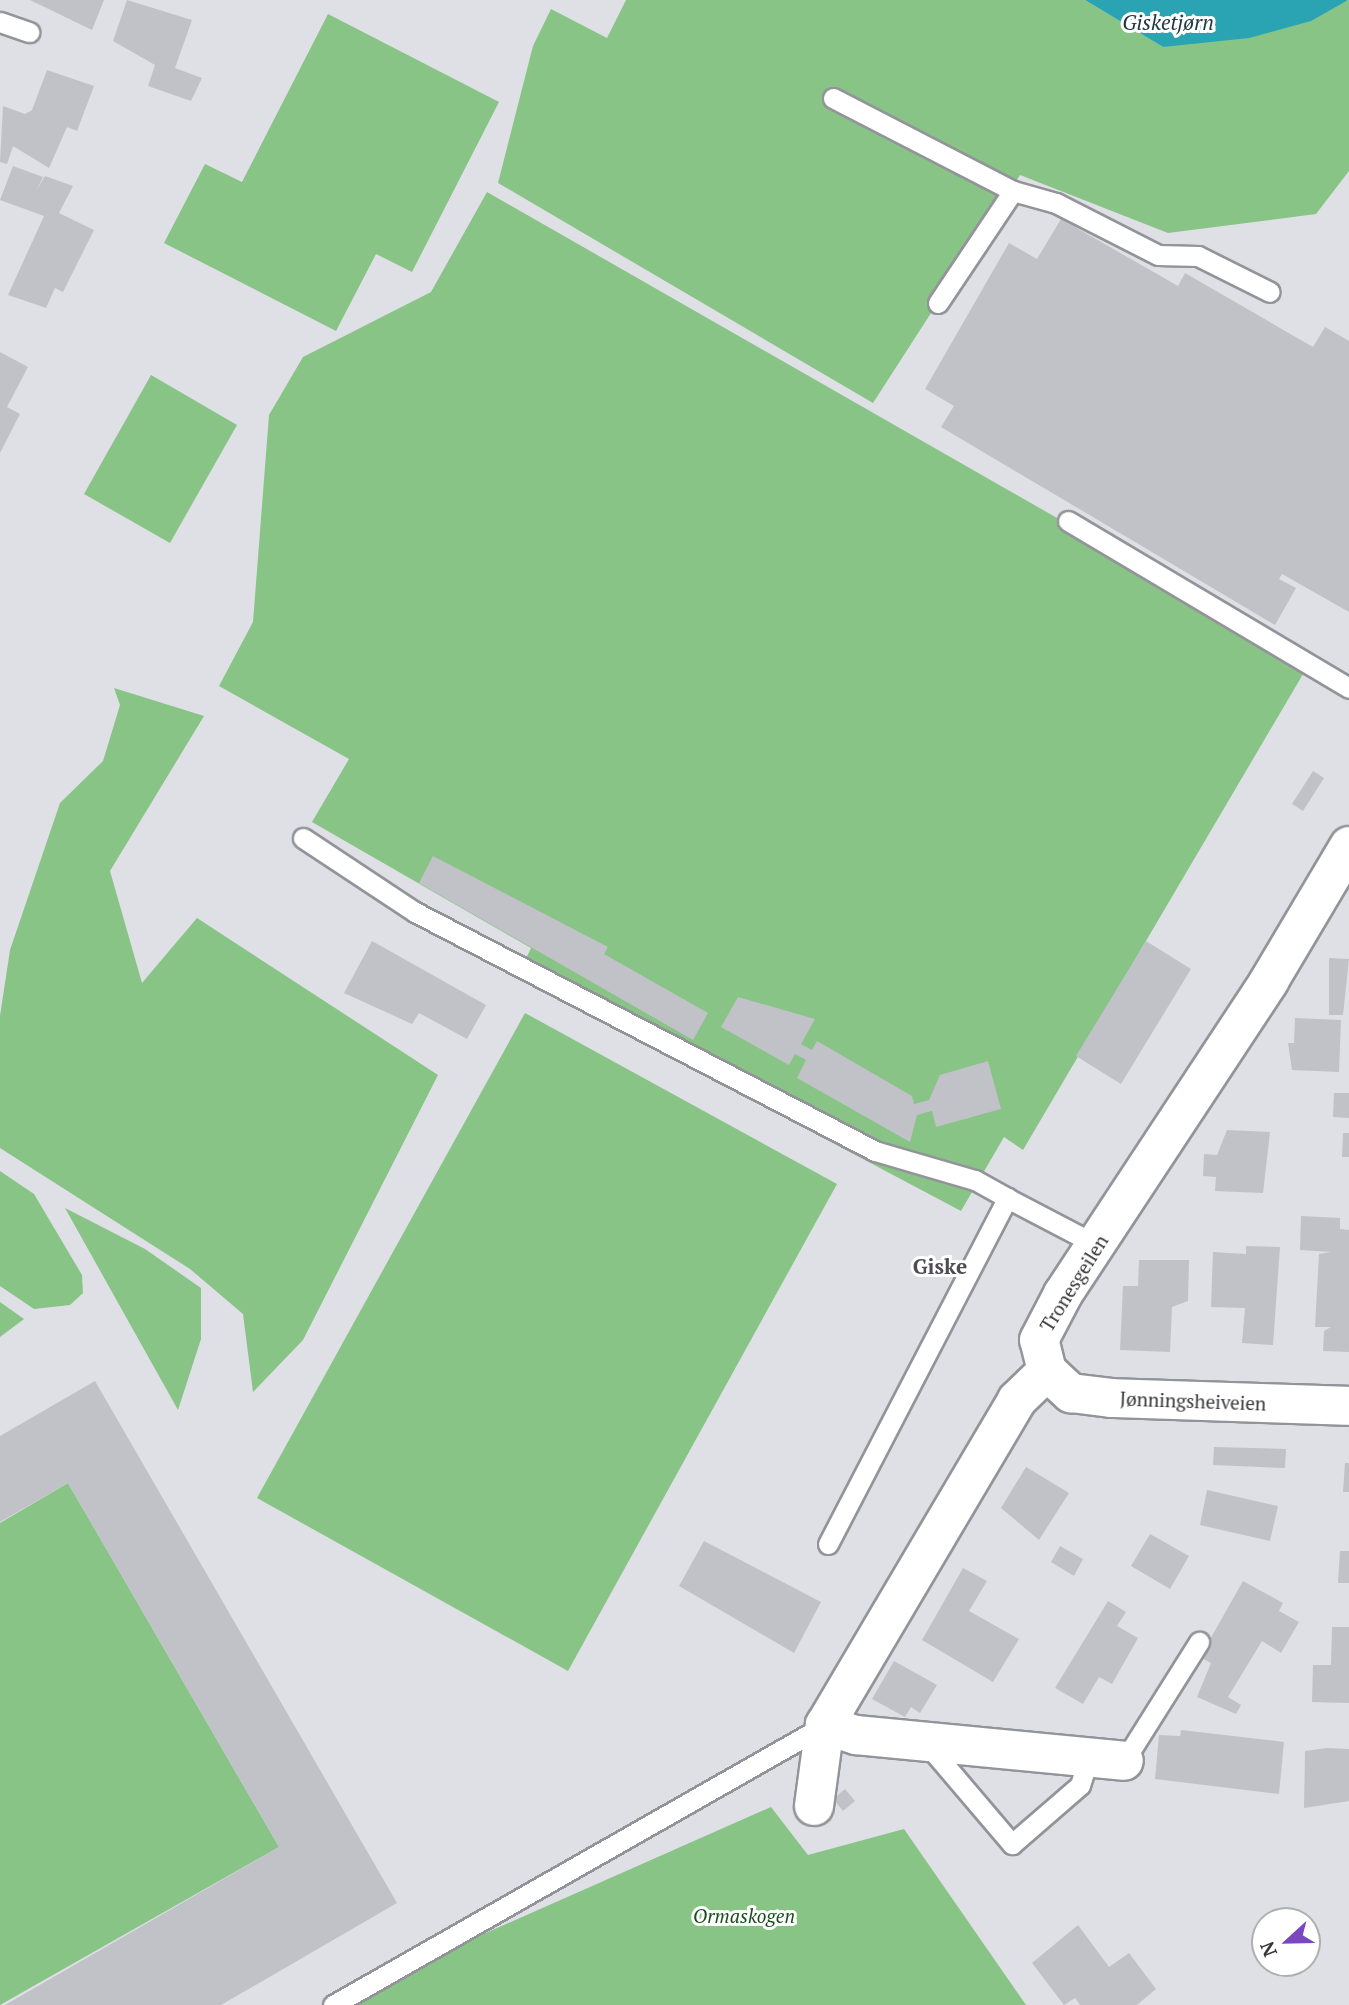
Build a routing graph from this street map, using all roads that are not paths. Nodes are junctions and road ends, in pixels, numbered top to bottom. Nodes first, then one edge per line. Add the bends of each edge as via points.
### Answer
1 (0, 22) edge
2 (29, 32) dead end
3 (833, 98) dead end
4 (1013, 191) junction
5 (1270, 292) dead end
6 (939, 303) dead end
7 (1068, 521) dead end
8 (1349, 688) edge
9 (303, 838) dead end
10 (1349, 846) edge
11 (1007, 1198) junction
12 (1097, 1245) junction
13 (1047, 1371) junction
14 (1349, 1406) edge
15 (828, 1544) dead end
16 (1199, 1642) dead end
17 (825, 1725) junction
18 (923, 1740) junction
19 (1107, 1760) junction
20 (814, 1806) dead end
21 (333, 2005) edge

1 - 2 lane
3 - 4 lane
4 - 5 lane via 1056,203 1158,255 1198,256
4 - 6 lane
7 - 8 lane
9 - 11 lane via 415,912 875,1151 975,1180
10 - 12 street, Tronesgeilen
11 - 12 lane
11 - 15 lane
12 - 13 street, Tronesgeilen via 1039,1340
13 - 14 street, Jønningsheiveien via 1071,1393 1111,1398
13 - 17 street via 1017,1400
16 - 19 lane
17 - 18 street via 856,1735
17 - 20 street
17 - 21 lane
18 - 19 street
18 - 19 lane via 1012,1844

